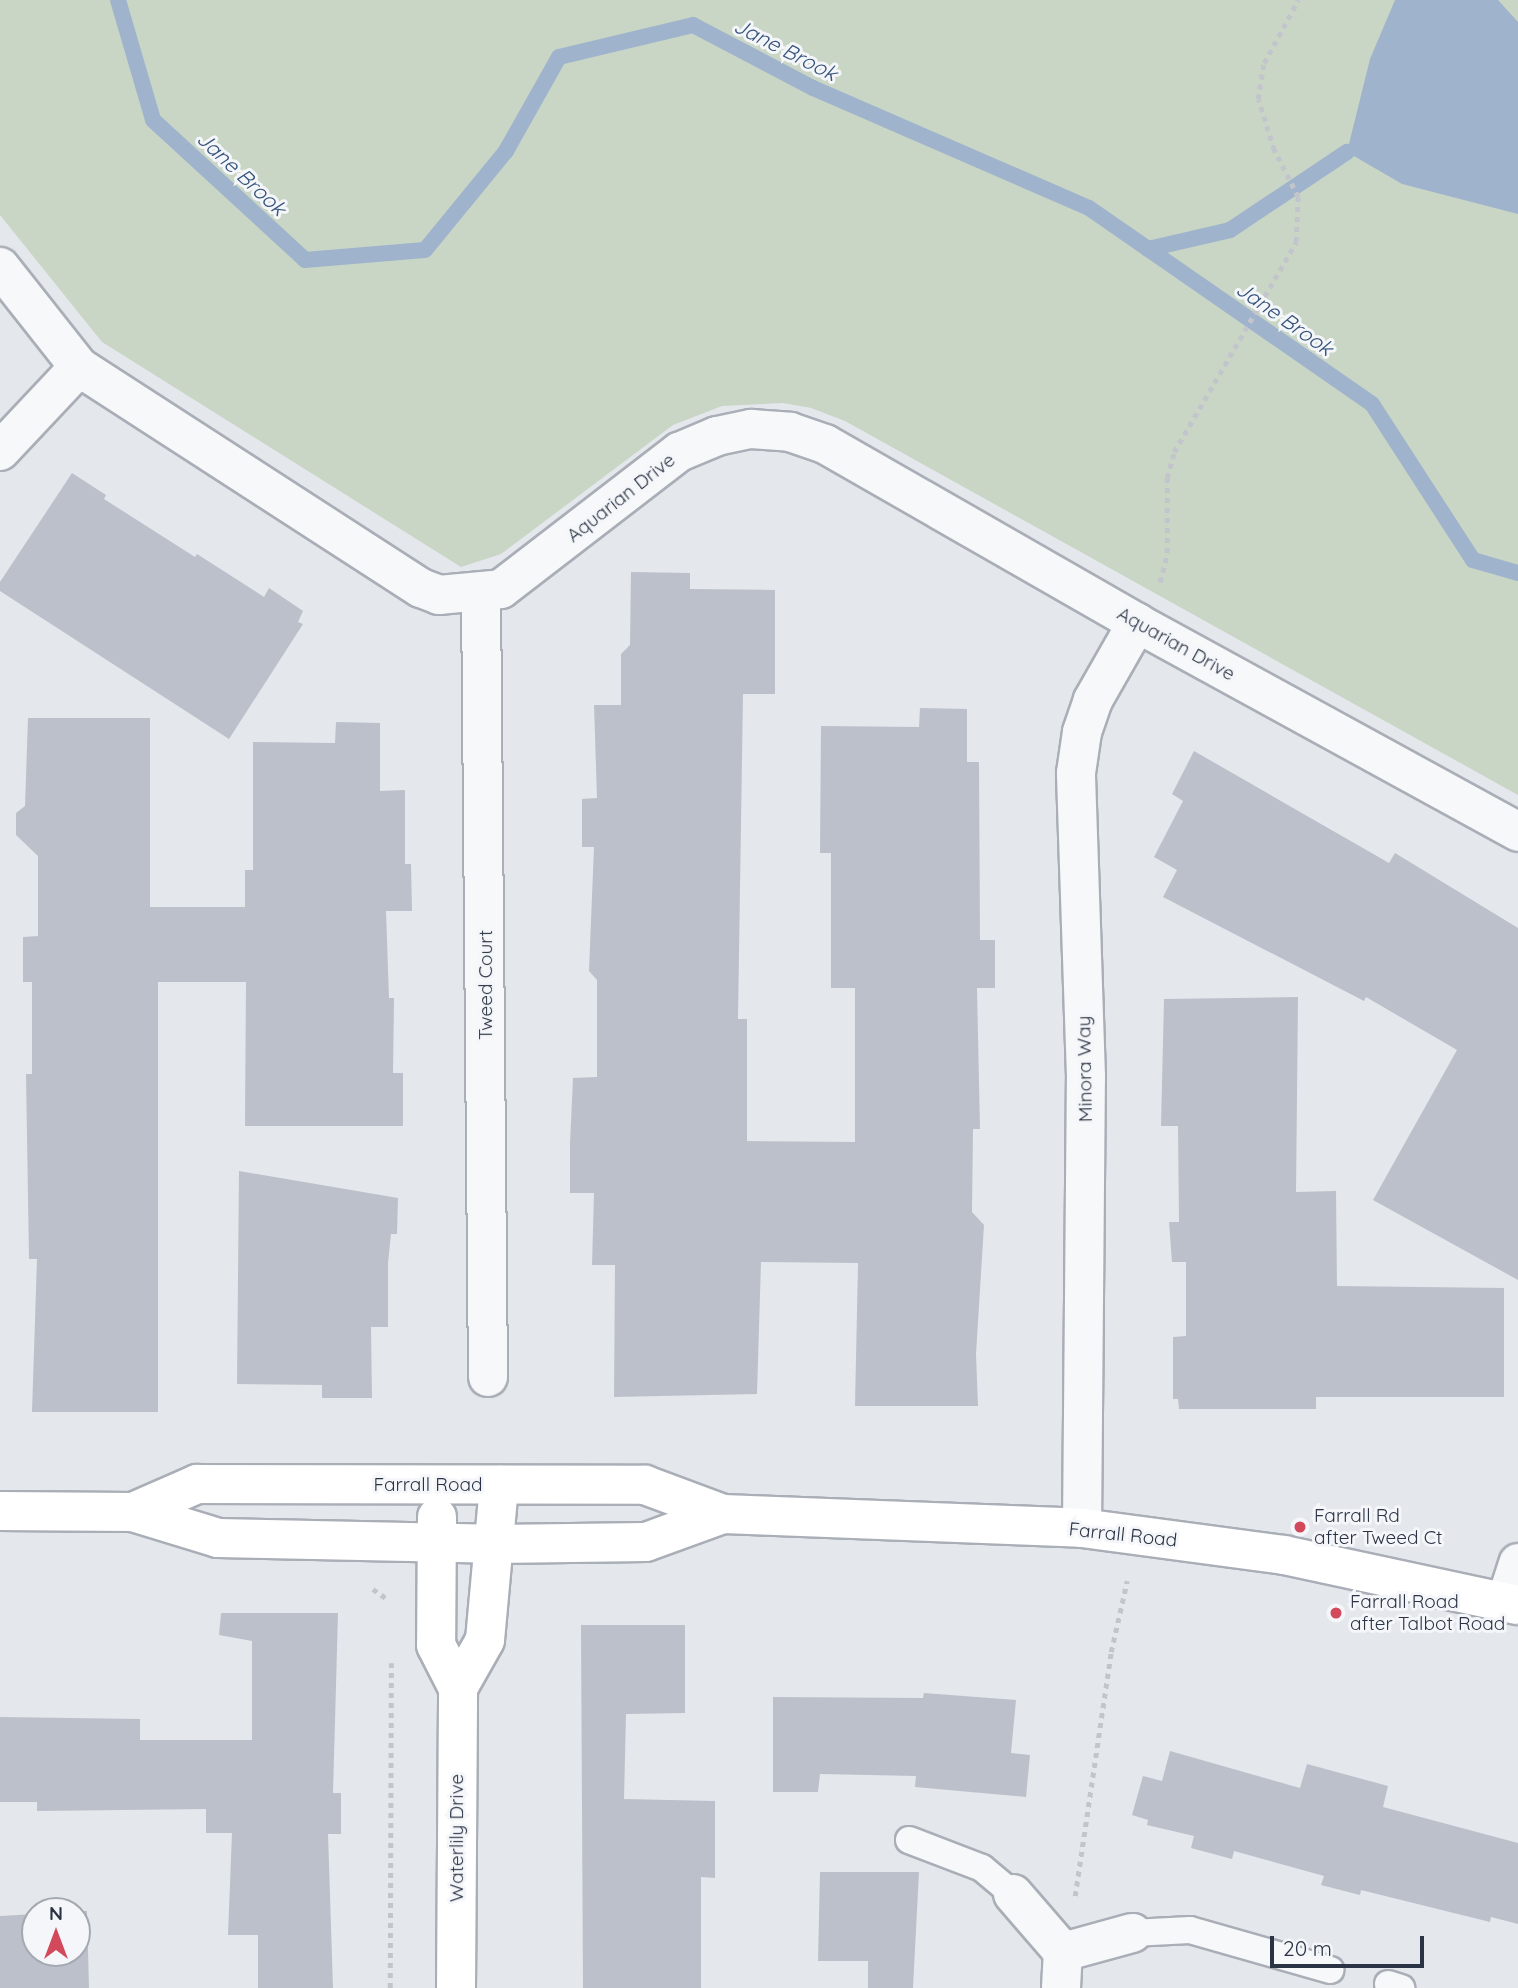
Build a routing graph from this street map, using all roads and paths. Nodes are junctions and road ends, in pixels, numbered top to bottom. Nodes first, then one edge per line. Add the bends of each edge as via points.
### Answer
1 (1298, 0) edge
2 (0, 267) edge
3 (79, 367) junction
4 (0, 451) edge
5 (481, 594) junction
6 (1146, 608) junction
7 (1518, 832) edge
8 (488, 1377) dead end
9 (438, 1485) junction
10 (499, 1485) junction
11 (0, 1511) edge
12 (133, 1512) junction
13 (723, 1514) junction
14 (1082, 1528) junction
15 (436, 1541) junction
16 (495, 1544) junction
17 (1518, 1563) edge
18 (1128, 1577) dead end
19 (363, 1583) dead end
20 (391, 1602) dead end
21 (1512, 1603) edge
22 (391, 1657) dead end
23 (458, 1688) junction
24 (909, 1840) dead end
25 (1013, 1894) joint
26 (1132, 1933) joint
27 (1060, 1961) edge
28 (1329, 1970) dead end
29 (390, 1988) edge
30 (456, 1988) edge

1 - 6 path via 1264,63 1258,99 1298,197 1300,218 1287,260 1174,452 1167,478 1167,553
2 - 3 street, Aquarian Drive
3 - 4 street
3 - 5 street, Aquarian Drive via 421,589 439,595
5 - 6 street, Aquarian Drive via 501,589 679,452 716,436 751,429 790,432 825,444
5 - 8 street, Tweed Court
6 - 7 street, Aquarian Drive
6 - 14 street, Minora Way via 1093,700 1076,773 1086,1077
9 - 10 main road, Farrall Road
9 - 12 main road, Farrall Road via 197,1484
9 - 15 main road, Waterlily Drive
10 - 13 main road, Farrall Road via 645,1485
10 - 16 main road, Waterlily Drive
11 - 12 main road, Farrall Road
12 - 15 main road, Farrall Road via 218,1538
13 - 14 main road, Farrall Road
13 - 16 main road, Farrall Road via 646,1542
14 - 21 main road, Farrall Road via 1284,1555
15 - 16 main road, Farrall Road
15 - 23 main road, Waterlily Drive via 436,1645
16 - 23 main road, Waterlily Drive via 485,1640
17 - 21 street
18 - 27 path via 1111,1652 1080,1877
19 - 20 path
22 - 29 path
23 - 30 main road, Waterlily Drive
24 - 25 lane via 982,1868
25 - 27 street
26 - 27 street
26 - 28 lane via 1190,1930

